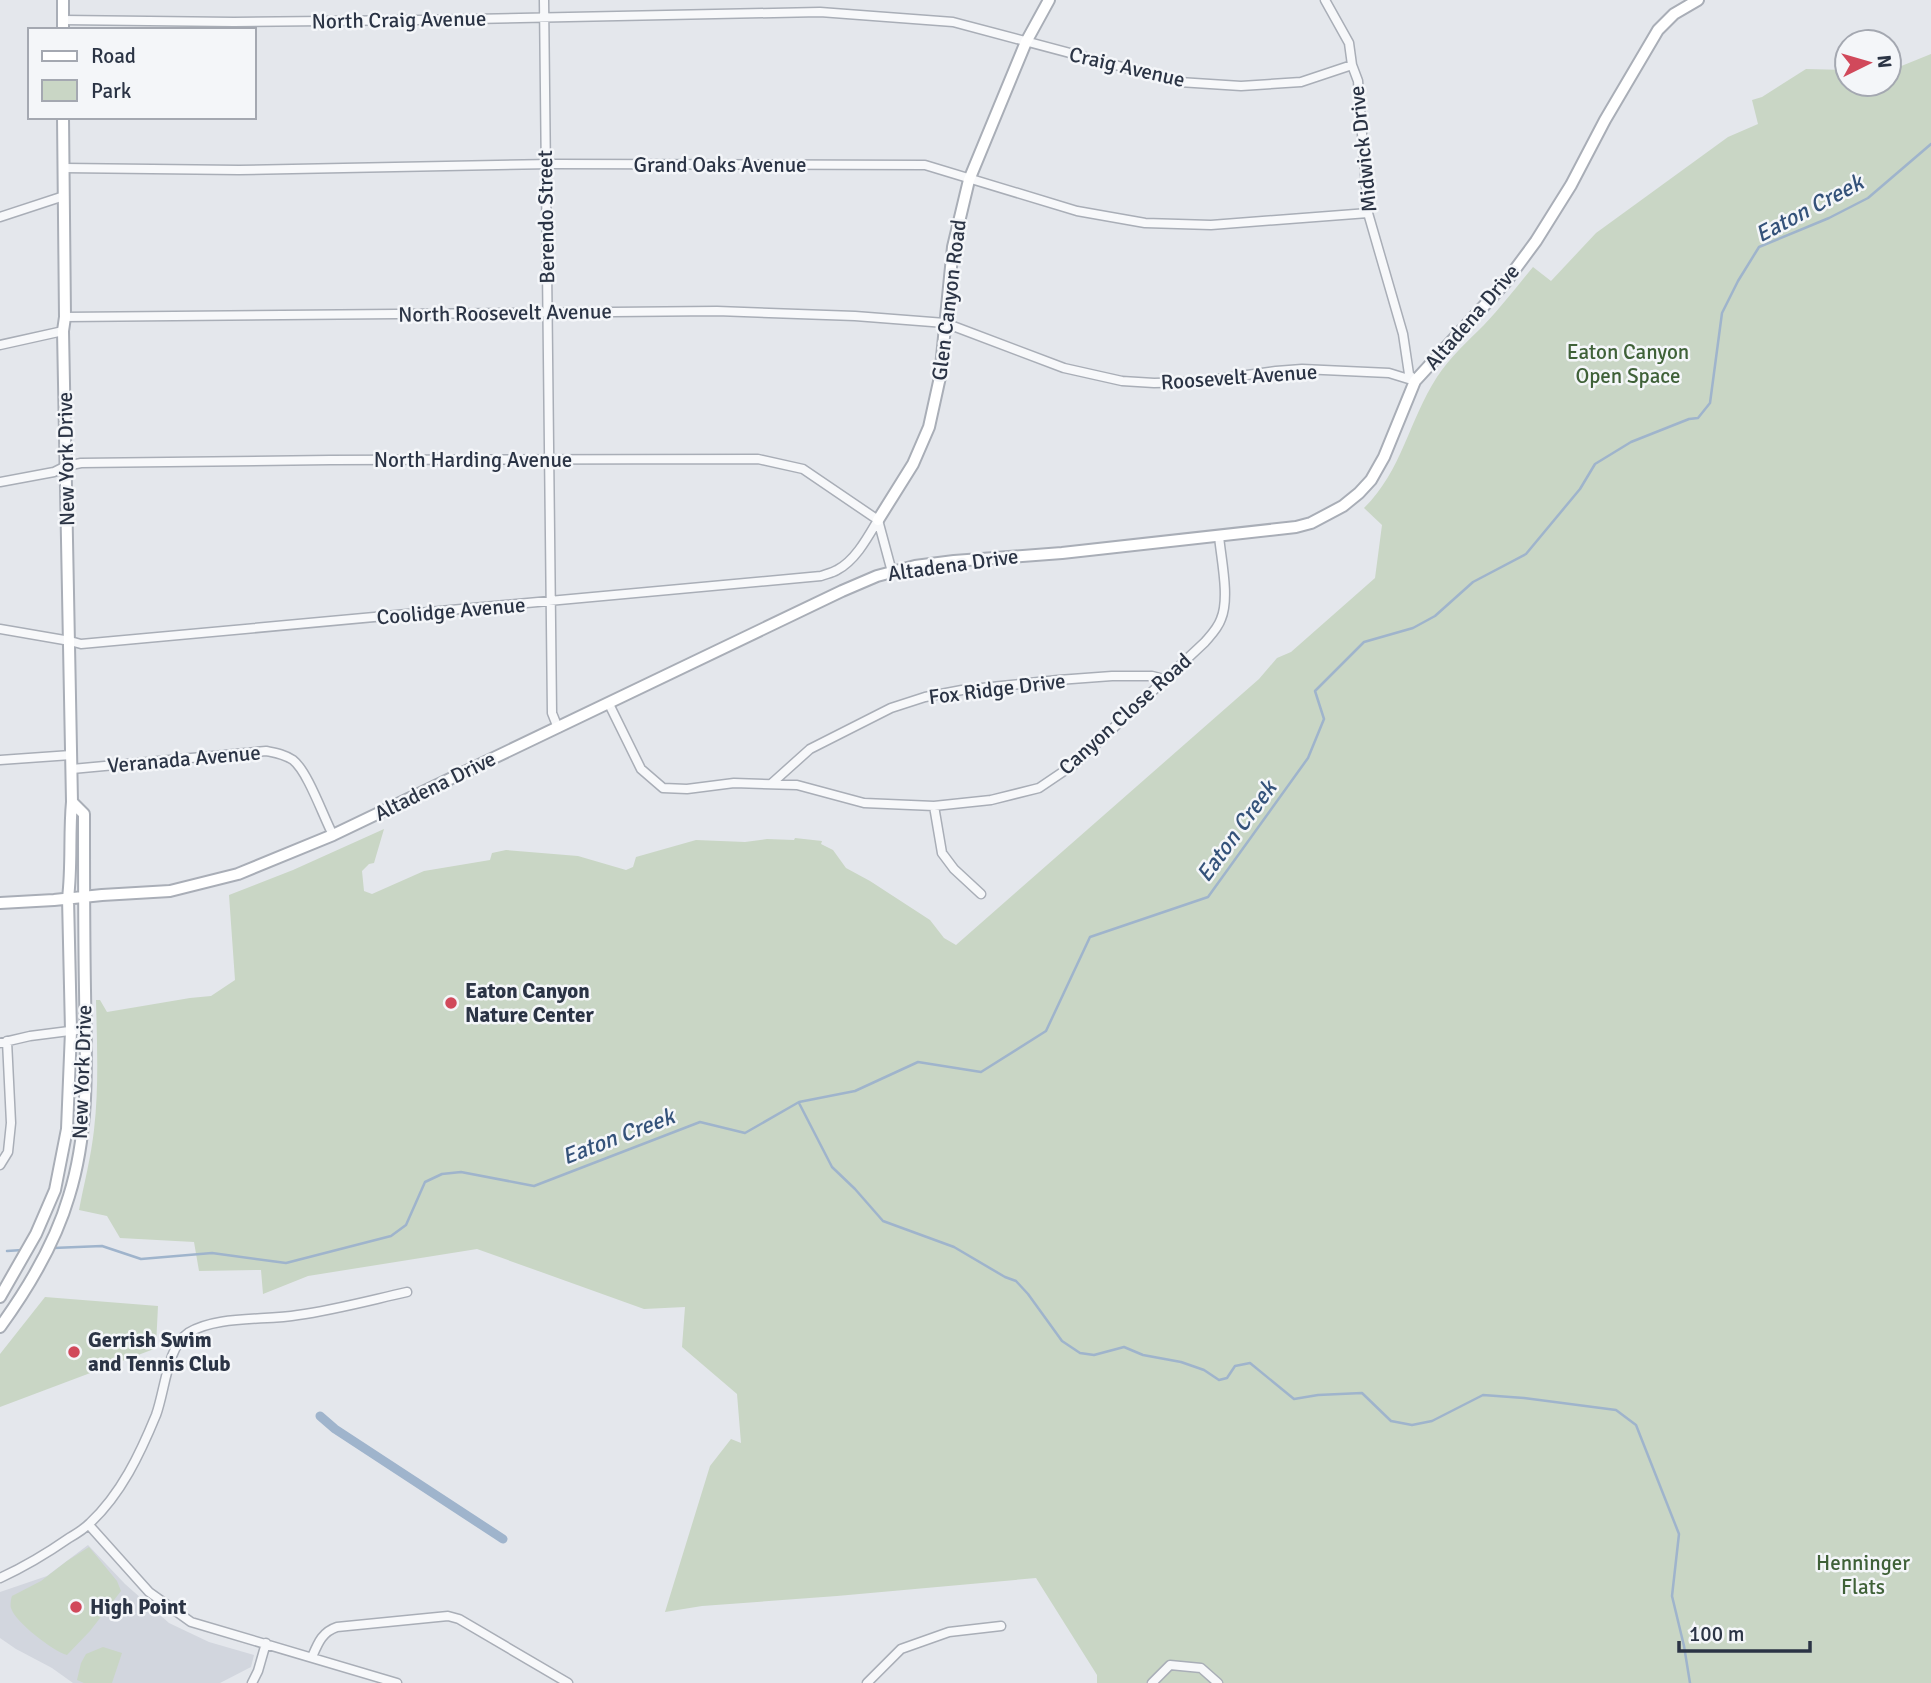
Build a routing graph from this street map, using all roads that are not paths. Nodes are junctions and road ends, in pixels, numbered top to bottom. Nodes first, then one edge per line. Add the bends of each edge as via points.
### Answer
1 (63, 0) edge
2 (544, 0) edge
3 (1049, 0) edge
4 (1325, 0) edge
5 (1698, 0) edge
6 (544, 17) junction
7 (63, 25) edge
8 (1026, 42) junction
9 (1352, 65) junction
10 (63, 119) edge
11 (545, 164) junction
12 (64, 168) junction
13 (969, 180) junction
14 (64, 196) junction
15 (1368, 213) junction
16 (0, 216) edge
17 (548, 312) junction
18 (65, 317) junction
19 (945, 323) junction
20 (63, 331) junction
21 (0, 345) edge
22 (1415, 381) junction
23 (550, 460) junction
24 (66, 466) junction
25 (0, 482) edge
26 (878, 520) junction
27 (1219, 536) junction
28 (891, 572) junction
29 (552, 602) junction
30 (0, 629) edge
31 (69, 641) junction
32 (1164, 679) junction
33 (609, 704) junction
34 (558, 728) junction
35 (71, 755) junction
36 (0, 760) edge
37 (72, 769) junction
38 (771, 784) junction
39 (72, 802) junction
40 (934, 806) junction
41 (333, 835) junction
42 (981, 894) dead end
43 (83, 896) junction
44 (68, 898) junction
45 (0, 903) edge
46 (85, 1029) junction
47 (71, 1031) junction
48 (4, 1042) edge
49 (0, 1166) edge
50 (407, 1292) dead end
51 (3, 1293) edge
52 (0, 1327) edge
53 (89, 1525) junction
54 (0, 1578) edge
55 (1001, 1626) dead end
56 (266, 1643) junction
57 (312, 1657) junction
58 (252, 1683) edge
59 (397, 1683) edge
60 (568, 1683) edge
61 (867, 1683) edge
62 (1152, 1683) edge
63 (1218, 1683) edge

1 - 7 main road
2 - 6 street, Berendo Street
3 - 8 main road, Glen Canyon Road
4 - 9 street, Midwick Drive via 1349,43
5 - 22 main road, Altadena Drive via 1658,30 1536,241 1505,283
6 - 7 street, North Craig Avenue
6 - 8 street, North Craig Avenue via 820,12 953,22
6 - 11 street, Berendo Street
8 - 9 street, Craig Avenue via 1179,82 1241,86 1301,82
8 - 13 main road, Glen Canyon Road
9 - 15 street, Midwick Drive via 1359,81
10 - 12 main road, New York Drive
11 - 12 street, Grand Oaks Avenue
11 - 13 street, Grand Oaks Avenue via 925,165
11 - 17 street, Berendo Street
12 - 14 main road, New York Drive
13 - 15 street, Grand Oaks Avenue via 1077,211 1145,223 1232,224
13 - 19 main road, Glen Canyon Road via 953,247
14 - 16 street
14 - 18 main road, New York Drive
15 - 22 street, Midwick Drive via 1403,334 1409,374
17 - 18 street, North Roosevelt Avenue
17 - 19 street, North Roosevelt Avenue via 717,311
17 - 23 street, Berendo Street
18 - 20 main road, New York Drive
19 - 22 street, Roosevelt Avenue via 1064,368 1122,380 1196,382 1302,369 1388,373
19 - 26 main road, Glen Canyon Road via 929,427 913,464
20 - 21 street
20 - 24 main road, New York Drive
22 - 27 main road, Altadena Drive via 1384,457 1359,494 1319,520 1296,527
23 - 24 street, North Harding Avenue
23 - 26 street, North Harding Avenue via 758,459 803,469
23 - 29 street, Berendo Street
24 - 25 street, North Harding Avenue
24 - 31 main road, New York Drive
26 - 28 street
26 - 29 street, Coolidge Avenue via 848,562 821,576
27 - 28 main road, Altadena Drive via 954,561
27 - 32 street, Canyon Close Road via 1222,618 1205,642
28 - 33 main road, Altadena Drive via 842,591
29 - 31 street, Coolidge Avenue via 81,644
29 - 34 street, Berendo Street via 552,713
30 - 31 street, Coolidge Avenue
31 - 35 main road, New York Drive
32 - 38 street, Fox Ridge Drive via 1071,679 925,697 891,708 810,749
32 - 40 street, Canyon Close Road via 1076,763 1039,788 991,800
33 - 34 main road, Altadena Drive
33 - 38 street, Canyon Close Road via 641,769 663,788
34 - 41 main road, Altadena Drive
35 - 36 street
35 - 37 main road, New York Drive
37 - 39 main road, New York Drive
37 - 41 street, Veranada Avenue via 266,751 282,754 303,770
38 - 40 street, Canyon Close Road via 797,785 864,803
39 - 43 main road, New York Drive via 84,814
39 - 44 main road, New York Drive
40 - 42 street via 942,853
41 - 43 main road, Altadena Drive via 205,883 170,891
43 - 44 main road, Altadena Drive
43 - 46 main road, New York Drive
44 - 45 main road, Altadena Drive
44 - 47 main road, New York Drive
46 - 47 street
46 - 52 main road, New York Drive via 81,1142 70,1194 60,1226 32,1281
47 - 48 street
47 - 51 main road, New York Drive via 67,1129 55,1190
48 - 49 street via 11,1123 8,1152
50 - 53 street via 297,1315 211,1324 185,1335 169,1360 156,1413 133,1466
53 - 54 street via 36,1561
53 - 56 street via 149,1592 191,1622
55 - 61 street via 949,1632 901,1648
56 - 57 street
56 - 58 street
57 - 59 street
57 - 60 street via 321,1638 337,1627 448,1616
62 - 63 street via 1170,1665 1200,1668

